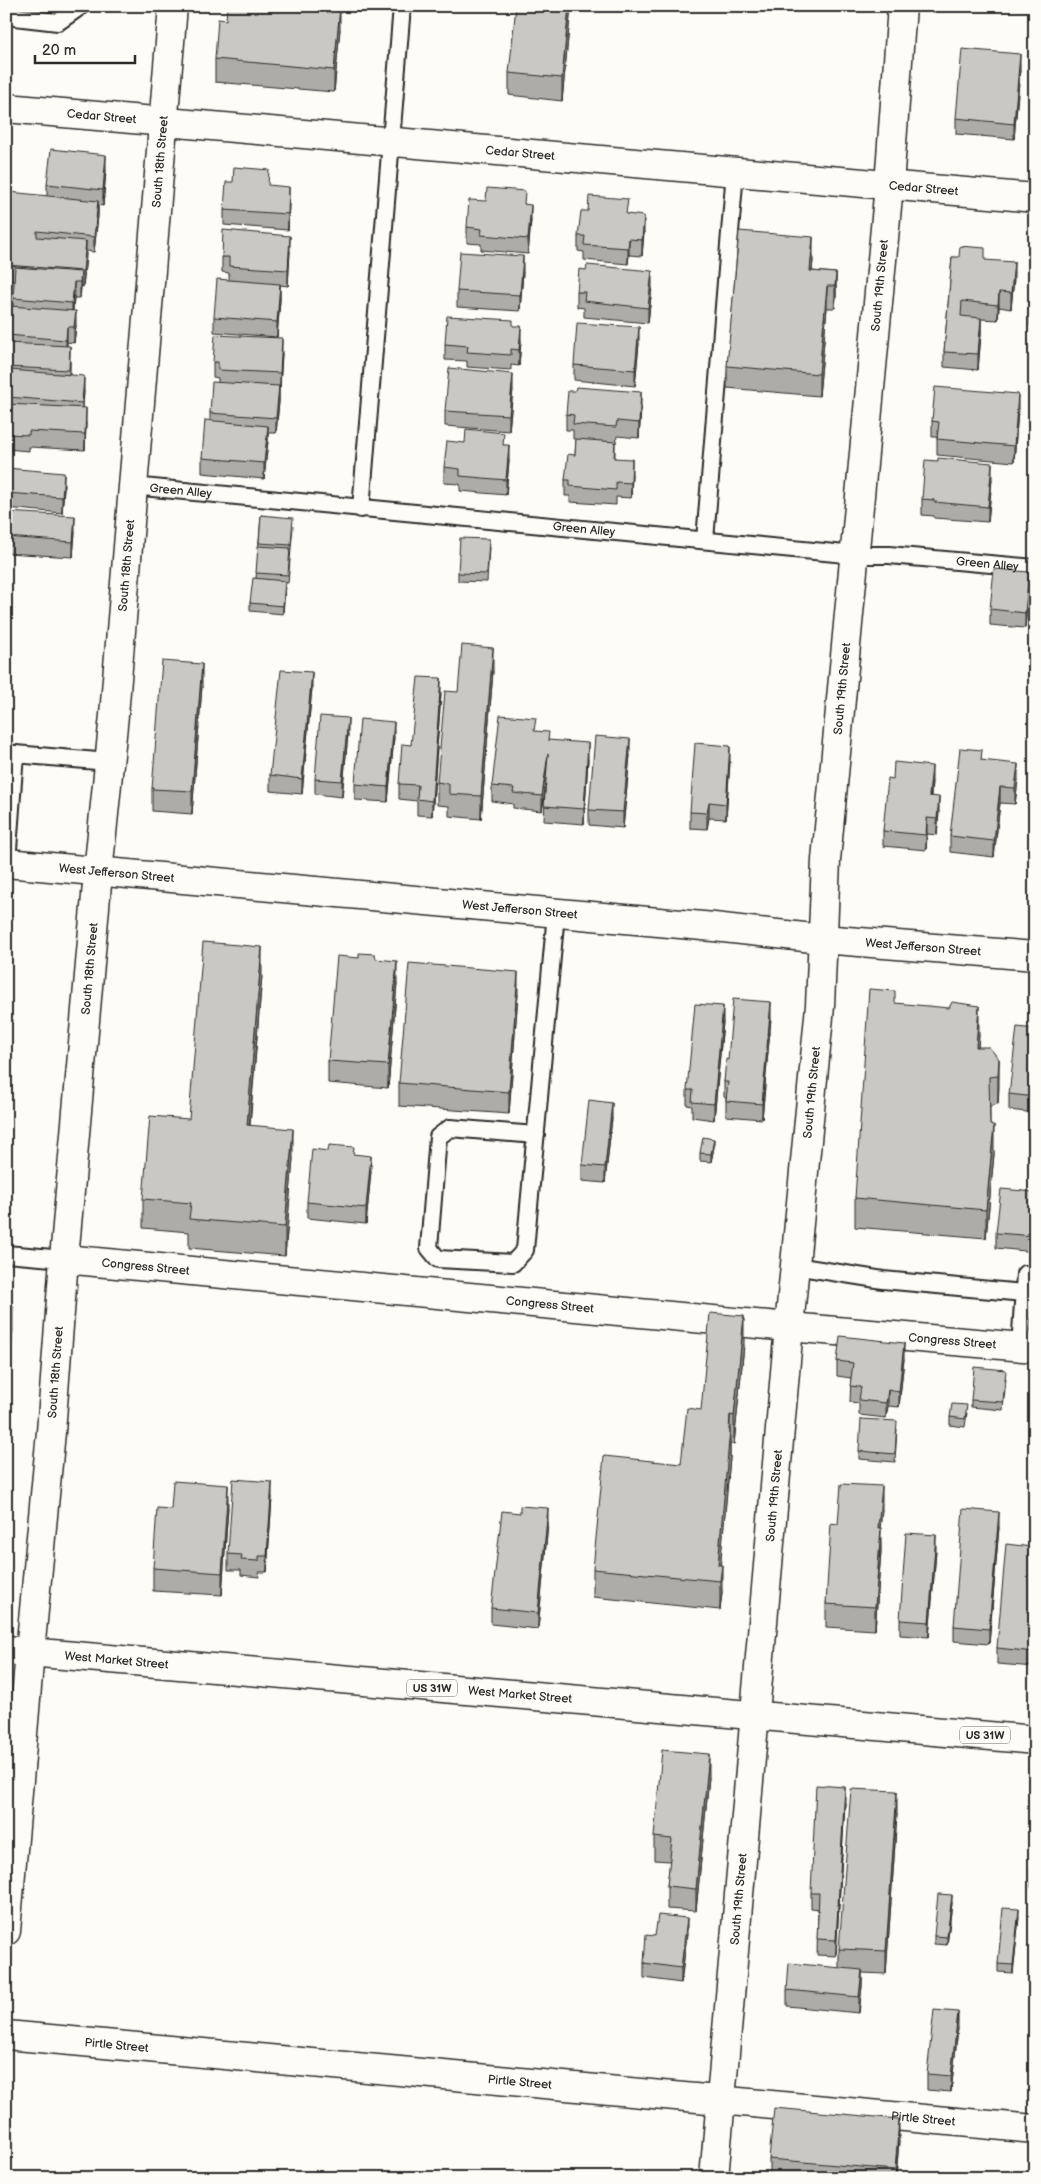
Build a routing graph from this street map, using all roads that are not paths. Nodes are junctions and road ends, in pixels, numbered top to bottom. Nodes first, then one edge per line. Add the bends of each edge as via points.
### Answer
1 (81, 6) edge
2 (173, 6) edge
3 (402, 6) edge
4 (902, 6) edge
5 (6, 16) edge
6 (6, 108) edge
7 (164, 122) junction
8 (392, 141) junction
9 (735, 172) junction
10 (889, 185) junction
11 (1035, 198) edge
12 (132, 486) junction
13 (361, 509) junction
14 (704, 540) junction
15 (856, 555) junction
16 (1035, 568) edge
17 (11, 754) edge
18 (109, 762) junction
19 (6, 864) edge
20 (98, 872) junction
21 (556, 913) junction
22 (822, 939) junction
23 (1035, 956) edge
24 (536, 1135) junction
25 (6, 1254) edge
26 (64, 1259) junction
27 (795, 1266) junction
28 (1035, 1275) edge
29 (1024, 1293) junction
30 (789, 1327) junction
31 (1027, 1347) edge
32 (18, 1651) edge
33 (756, 1714) junction
34 (1035, 1740) edge
35 (8, 1895) edge
36 (6, 1931) edge
37 (6, 2035) edge
38 (721, 2100) junction
39 (1035, 2129) edge
40 (714, 2178) edge

1 - 5 lane via 58,22
2 - 7 street, South 18th Street
3 - 8 lane
4 - 10 street, South 19th Street
6 - 7 street, Cedar Street
7 - 8 street, Cedar Street
7 - 12 street, South 18th Street
8 - 9 street, Cedar Street
8 - 13 lane
9 - 10 street, Cedar Street
9 - 14 lane
10 - 11 street, Cedar Street
10 - 15 street, South 19th Street
12 - 13 lane, Green Alley
12 - 18 street, South 18th Street
13 - 14 lane, Green Alley
14 - 15 lane, Green Alley
15 - 16 lane, Green Alley
15 - 22 street, South 19th Street via 826,860
17 - 18 lane
17 - 19 lane
18 - 20 street, South 18th Street
19 - 20 street, West Jefferson Street
20 - 21 street, West Jefferson Street
20 - 26 street, South 18th Street
21 - 22 street, West Jefferson Street
21 - 24 lane
22 - 23 street, West Jefferson Street
22 - 27 street, South 19th Street via 820,1006
24 - 24 lane via 524,1250 512,1262 438,1259 429,1248 438,1137 450,1128
25 - 26 lane
26 - 30 street, Congress Street
26 - 32 street, South 18th Street via 51,1432
27 - 29 lane via 883,1280
27 - 30 street, South 19th Street
28 - 29 lane via 1025,1274
29 - 31 lane
30 - 31 street, Congress Street
30 - 33 street, South 19th Street
32 - 33 street, West Market Street / US 31W
32 - 35 street, South 18th Street
33 - 34 street, West Market Street / US 31W
33 - 38 street, South 19th Street
35 - 36 street, South 18th Street
37 - 38 street, Pirtle Street
38 - 39 street, Pirtle Street
38 - 40 street, South 19th Street

